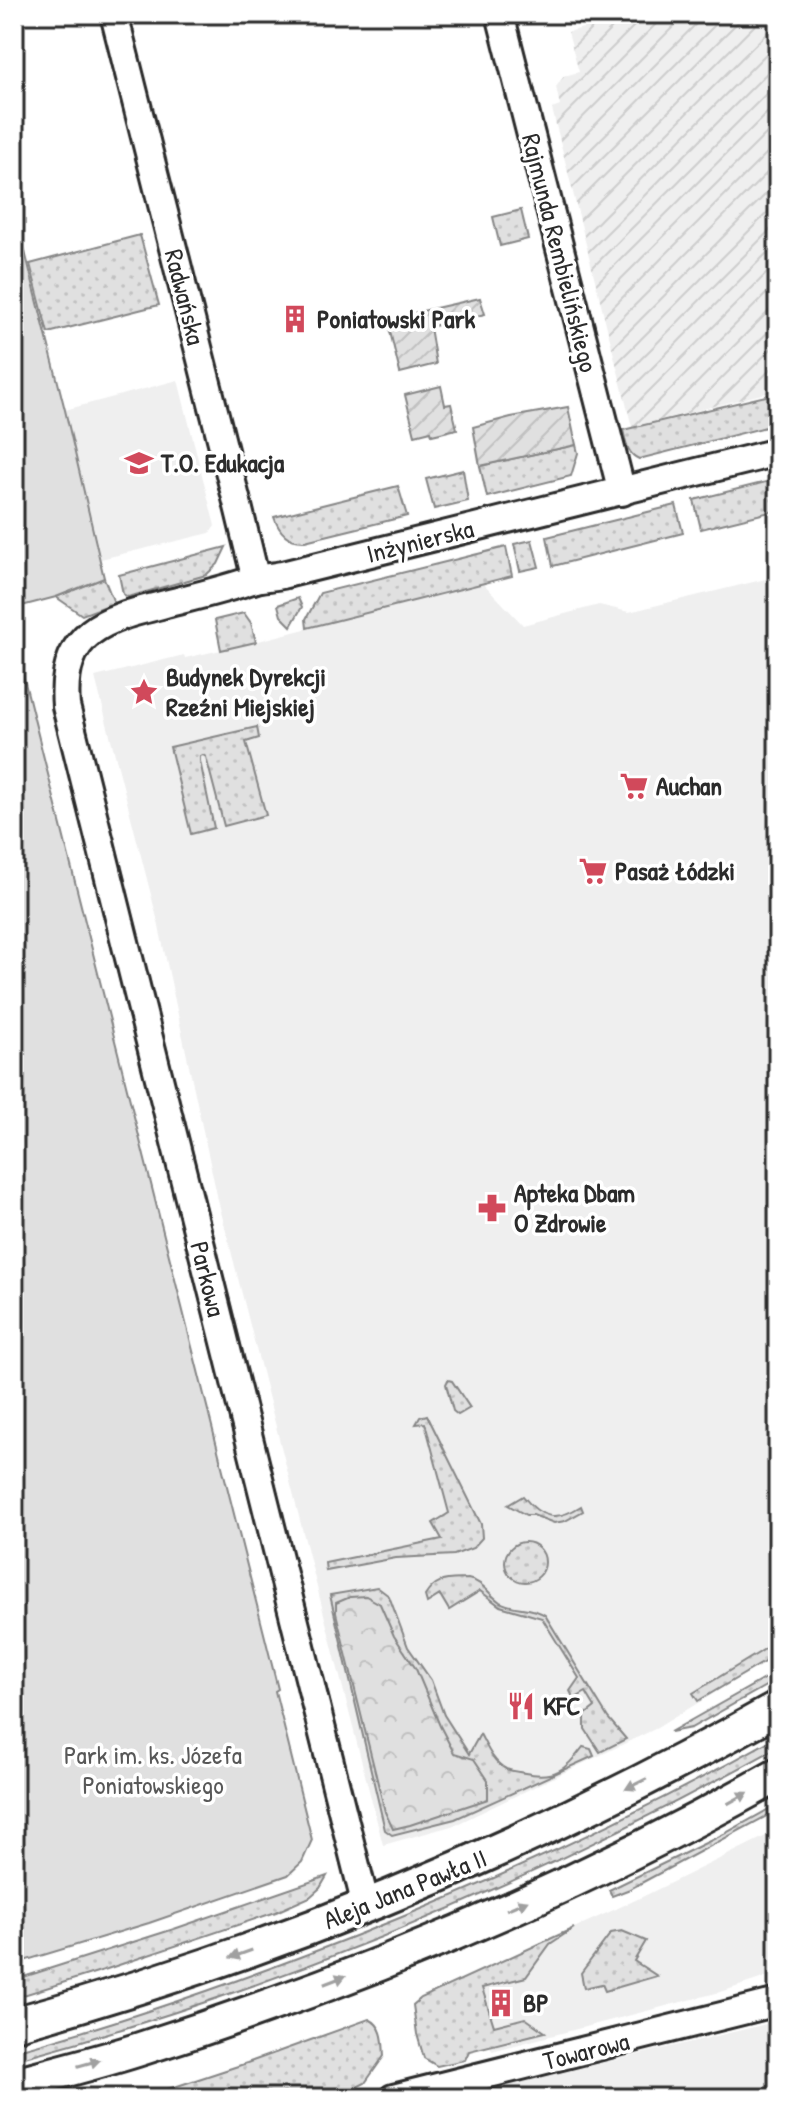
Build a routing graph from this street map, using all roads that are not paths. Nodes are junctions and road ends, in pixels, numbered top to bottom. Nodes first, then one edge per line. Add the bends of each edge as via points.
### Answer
1 (114, 14) edge
2 (500, 14) edge
3 (778, 452) edge
4 (622, 492) junction
5 (253, 580) junction
6 (75, 651) joint
7 (778, 1708) edge
8 (778, 1775) edge
9 (366, 1906) junction
10 (778, 2002) edge
11 (14, 2024) edge
12 (14, 2084) edge
13 (393, 2098) edge

1 - 5 street, Radwańska
2 - 4 street, Rajmunda Rembielińskiego
3 - 4 street, Inżynierska
4 - 5 street, Inżynierska
5 - 6 street, Inżynierska via 111,619
6 - 9 street, Parkowa via 66,673 66,706
7 -> 9 main road, Aleja Jana Pawła II via 528,1837
12 -> 8 main road via 210,2026 380,1963 568,1883
9 -> 11 main road, Aleja Jana Pawła II via 179,1975
10 - 13 street, Towarowa

